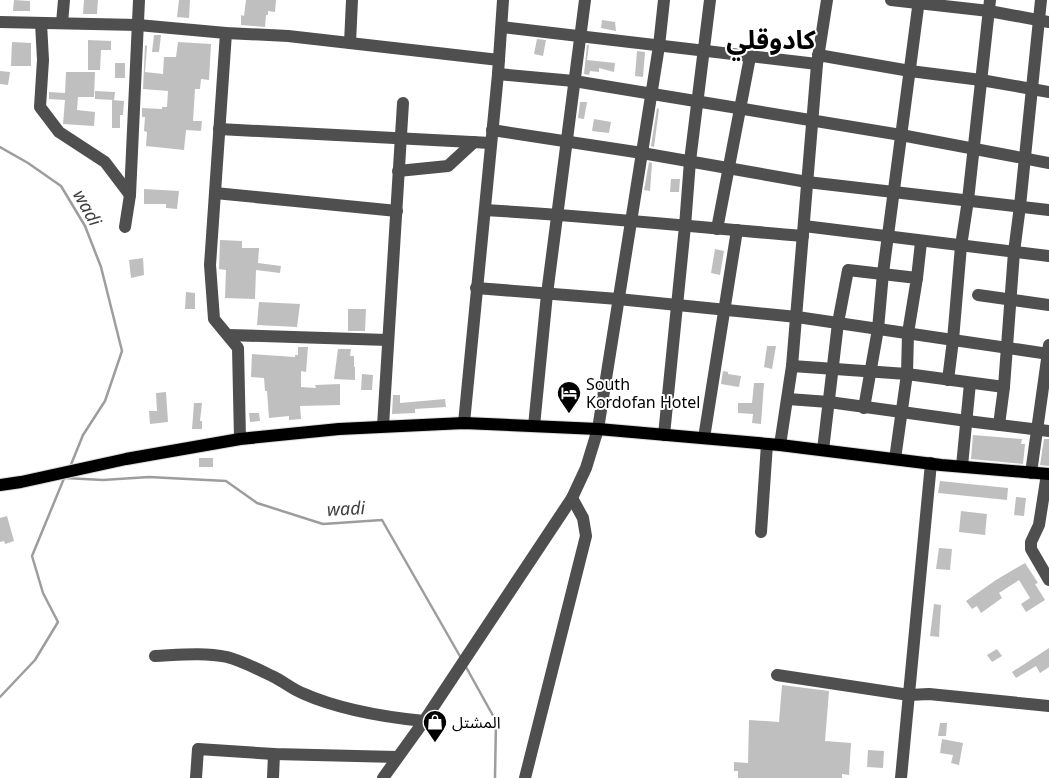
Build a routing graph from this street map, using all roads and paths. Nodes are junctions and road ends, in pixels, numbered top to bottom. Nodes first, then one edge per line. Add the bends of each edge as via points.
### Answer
1 (64, 0) edge
2 (140, 0) edge
3 (352, 0) edge
4 (503, 0) edge
5 (585, 0) edge
6 (664, 0) edge
7 (710, 0) edge
8 (828, 0) edge
9 (891, 0) edge
10 (1041, 0) edge
11 (918, 2) edge
12 (989, 5) edge
13 (1044, 21) edge
14 (0, 22) edge
15 (41, 23) junction
16 (62, 23) junction
17 (138, 24) junction
18 (502, 27) junction
19 (226, 33) junction
20 (580, 36) junction
21 (350, 43) junction
22 (659, 46) junction
23 (704, 51) junction
24 (750, 56) junction
25 (499, 60) junction
26 (817, 60) junction
27 (910, 71) junction
28 (498, 74) junction
29 (981, 80) junction
30 (574, 81) junction
31 (1032, 89) junction
32 (1049, 92) edge
33 (651, 94) junction
34 (698, 102) junction
35 (403, 103) dead end
36 (740, 109) junction
37 (812, 121) junction
38 (219, 129) junction
39 (492, 130) junction
40 (901, 135) junction
41 (400, 138) junction
42 (566, 141) junction
43 (474, 142) junction
44 (491, 143) junction
45 (974, 148) junction
46 (642, 153) junction
47 (1025, 158) junction
48 (690, 161) junction
49 (1049, 163) edge
50 (728, 168) junction
51 (398, 171) junction
52 (807, 182) junction
53 (894, 192) junction
54 (215, 193) junction
55 (130, 195) junction
56 (968, 200) junction
57 (1020, 206) junction
58 (485, 210) junction
59 (1049, 210) edge
60 (396, 212) junction
61 (557, 214) junction
62 (631, 222) junction
63 (685, 226) junction
64 (125, 227) dead end
65 (717, 229) junction
66 (737, 230) junction
67 (804, 231) junction
68 (889, 237) junction
69 (920, 242) junction
70 (961, 246) junction
71 (1014, 252) junction
72 (1049, 256) edge
73 (883, 273) junction
74 (917, 278) junction
75 (476, 288) junction
76 (547, 294) junction
77 (978, 295) dead end
78 (618, 299) junction
79 (1012, 299) junction
80 (677, 305) junction
81 (1049, 305) edge
82 (724, 309) junction
83 (796, 316) junction
84 (838, 323) junction
85 (878, 329) junction
86 (908, 333) junction
87 (228, 335) junction
88 (388, 340) junction
89 (953, 340) junction
90 (1008, 348) junction
91 (1048, 350) edge
92 (792, 366) junction
93 (832, 369) junction
94 (872, 371) junction
95 (907, 374) junction
96 (948, 380) junction
97 (970, 382) junction
98 (1004, 387) junction
99 (788, 399) junction
100 (829, 402) junction
101 (864, 408) junction
102 (901, 413) junction
103 (967, 422) junction
104 (464, 423) junction
105 (999, 425) junction
106 (383, 426) junction
107 (534, 426) junction
108 (598, 429) junction
109 (1043, 430) edge
110 (664, 435) junction
111 (704, 438) junction
112 (240, 439) junction
113 (774, 444) junction
114 (823, 450) junction
115 (895, 459) junction
116 (930, 463) junction
117 (962, 466) junction
118 (1031, 473) junction
119 (1048, 474) edge
120 (0, 485) edge
121 (572, 498) junction
122 (761, 532) dead end
123 (1049, 580) edge
124 (155, 656) dead end
125 (777, 675) dead end
126 (909, 695) junction
127 (1049, 706) edge
128 (424, 721) junction
129 (274, 754) junction
130 (397, 757) junction
131 (196, 778) edge
132 (273, 778) edge
133 (383, 778) edge
134 (525, 778) edge
135 (901, 778) edge

1 - 16 street
2 - 17 street
3 - 21 street
4 - 18 street
5 - 20 street
6 - 22 street
7 - 23 street
8 - 26 street
9 - 11 street
10 - 13 street
11 - 12 street
11 - 27 street
12 - 13 street
12 - 29 street
13 - 31 street
14 - 15 street
15 - 16 street
15 - 55 street via 40,107 59,132 105,162
16 - 17 street
17 - 19 street
17 - 55 street
18 - 20 street
18 - 25 street
19 - 21 street
19 - 38 street
20 - 22 street
20 - 30 street
21 - 25 street
22 - 23 street
22 - 33 street
23 - 24 street
23 - 34 street
24 - 26 street
24 - 36 street
25 - 28 street
26 - 27 street
26 - 37 street
27 - 29 street
27 - 40 street
28 - 30 street
28 - 39 street
29 - 31 street
29 - 45 street
30 - 33 street
30 - 42 street
31 - 32 street
31 - 47 street
33 - 34 street
33 - 46 street
34 - 36 street
34 - 48 street
35 - 41 street
36 - 37 street
36 - 50 street
37 - 40 street
37 - 52 street
38 - 41 street
38 - 54 street
39 - 42 street
39 - 44 street
40 - 45 street
40 - 53 street
41 - 43 street
41 - 51 street
42 - 46 street
42 - 61 street
43 - 44 street
43 - 51 street via 448,166
44 - 58 street
45 - 47 street
45 - 56 street
46 - 48 street
46 - 62 street
47 - 49 street
47 - 57 street
48 - 50 street
48 - 63 street
50 - 52 street
50 - 65 street
51 - 60 street
52 - 53 street
52 - 67 street
53 - 56 street
53 - 68 street
54 - 60 street
54 - 87 street via 210,265 214,319
55 - 64 street
56 - 57 street
56 - 70 street
57 - 59 street
57 - 71 street
58 - 61 street
58 - 75 street
60 - 88 street
61 - 62 street
61 - 76 street
62 - 63 street
62 - 78 street
63 - 65 street
63 - 80 street
65 - 66 street
66 - 67 street
66 - 82 street
67 - 68 street
67 - 83 street
68 - 69 street
68 - 73 street
69 - 70 street
69 - 74 street
70 - 71 street
70 - 89 street
71 - 72 street
71 - 79 street
73 - 74 street
73 - 84 street via 848,270
73 - 85 street
74 - 86 street
75 - 76 street
75 - 104 street
76 - 78 street
76 - 107 street
77 - 79 street
78 - 80 street
78 - 108 street
79 - 81 street
79 - 90 street
80 - 82 street
80 - 110 street
82 - 83 street
82 - 111 street
83 - 84 street
83 - 92 street
84 - 85 street
84 - 93 street
85 - 86 street
85 - 94 street
86 - 89 street
86 - 95 street
87 - 88 street
87 - 112 street via 238,348
88 - 106 street
89 - 90 street
89 - 96 street
90 - 91 street
90 - 98 street
91 - 109 street
92 - 93 street
92 - 99 street
93 - 94 street
93 - 100 street
94 - 95 street
94 - 101 street
95 - 96 street
95 - 102 street
96 - 97 street
97 - 98 street
97 - 103 street
98 - 105 street
99 - 100 street
99 - 113 street
100 - 101 street
100 - 114 street
101 - 102 street
102 - 103 street
102 - 115 street
103 - 105 street
103 - 117 street
104 - 106 main road
104 - 107 main road
105 - 109 street
106 - 112 main road
107 - 108 main road
108 - 110 main road
108 - 121 street via 586,468
109 - 118 street
110 - 111 main road
111 - 113 main road
112 - 120 main road
113 - 114 main road
113 - 122 street
114 - 115 main road
115 - 116 main road
116 - 117 main road
116 - 126 street
117 - 118 main road
118 - 119 main road
119 - 123 street via 1039,525 1030,548
121 - 128 street
121 - 134 street via 583,518 586,536
124 - 128 street via 196,654 226,657 267,673 302,693 344,707
125 - 126 street
126 - 127 street via 929,694
126 - 135 street
128 - 130 street
129 - 130 street
129 - 131 street via 198,749
129 - 132 street
130 - 133 street

